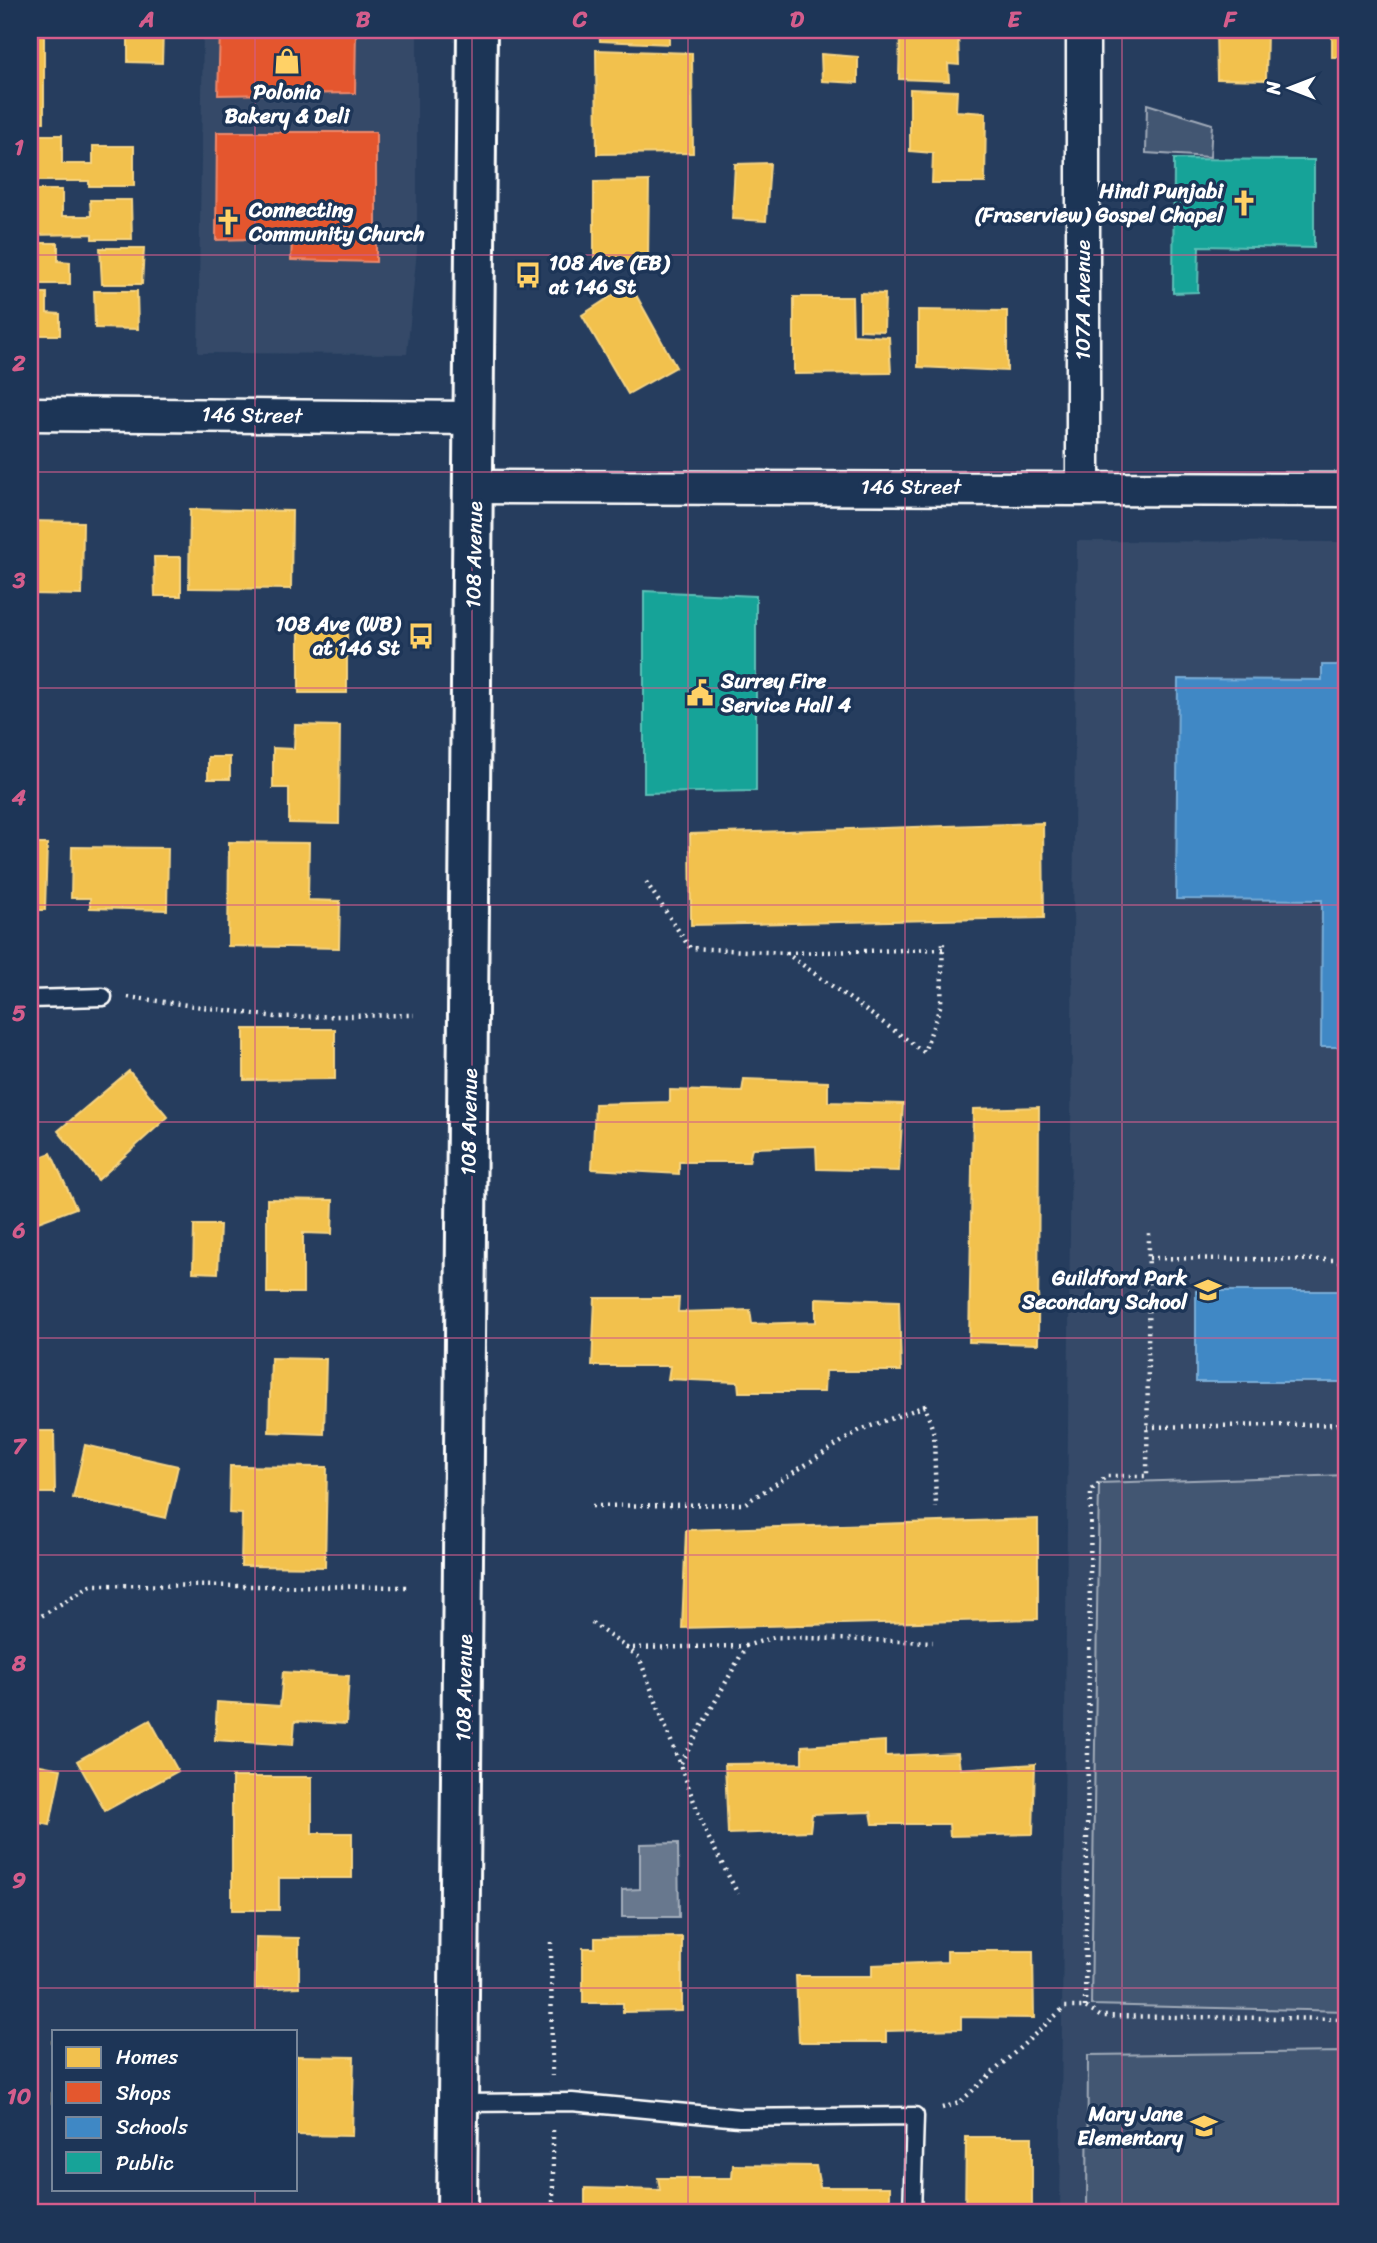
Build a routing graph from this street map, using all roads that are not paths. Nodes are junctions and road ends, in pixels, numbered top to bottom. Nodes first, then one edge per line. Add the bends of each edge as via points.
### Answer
1 (477, 30) edge
2 (1083, 30) edge
3 (30, 414) edge
4 (475, 418) junction
5 (475, 487) junction
6 (1083, 487) junction
7 (1347, 490) edge
8 (103, 997) road end
9 (30, 999) edge
10 (459, 2103) junction
11 (457, 2213) edge
12 (912, 2213) edge

1 - 4 main road, 108 Avenue
2 - 6 street, 107A Avenue
3 - 4 street, 146 Street
4 - 5 main road, 108 Avenue
5 - 6 street, 146 Street
5 - 10 main road, 108 Avenue
6 - 7 street, 146 Street
8 - 9 lane
10 - 11 main road, 108 Avenue
10 - 12 lane via 572,2102 739,2118 915,2116

